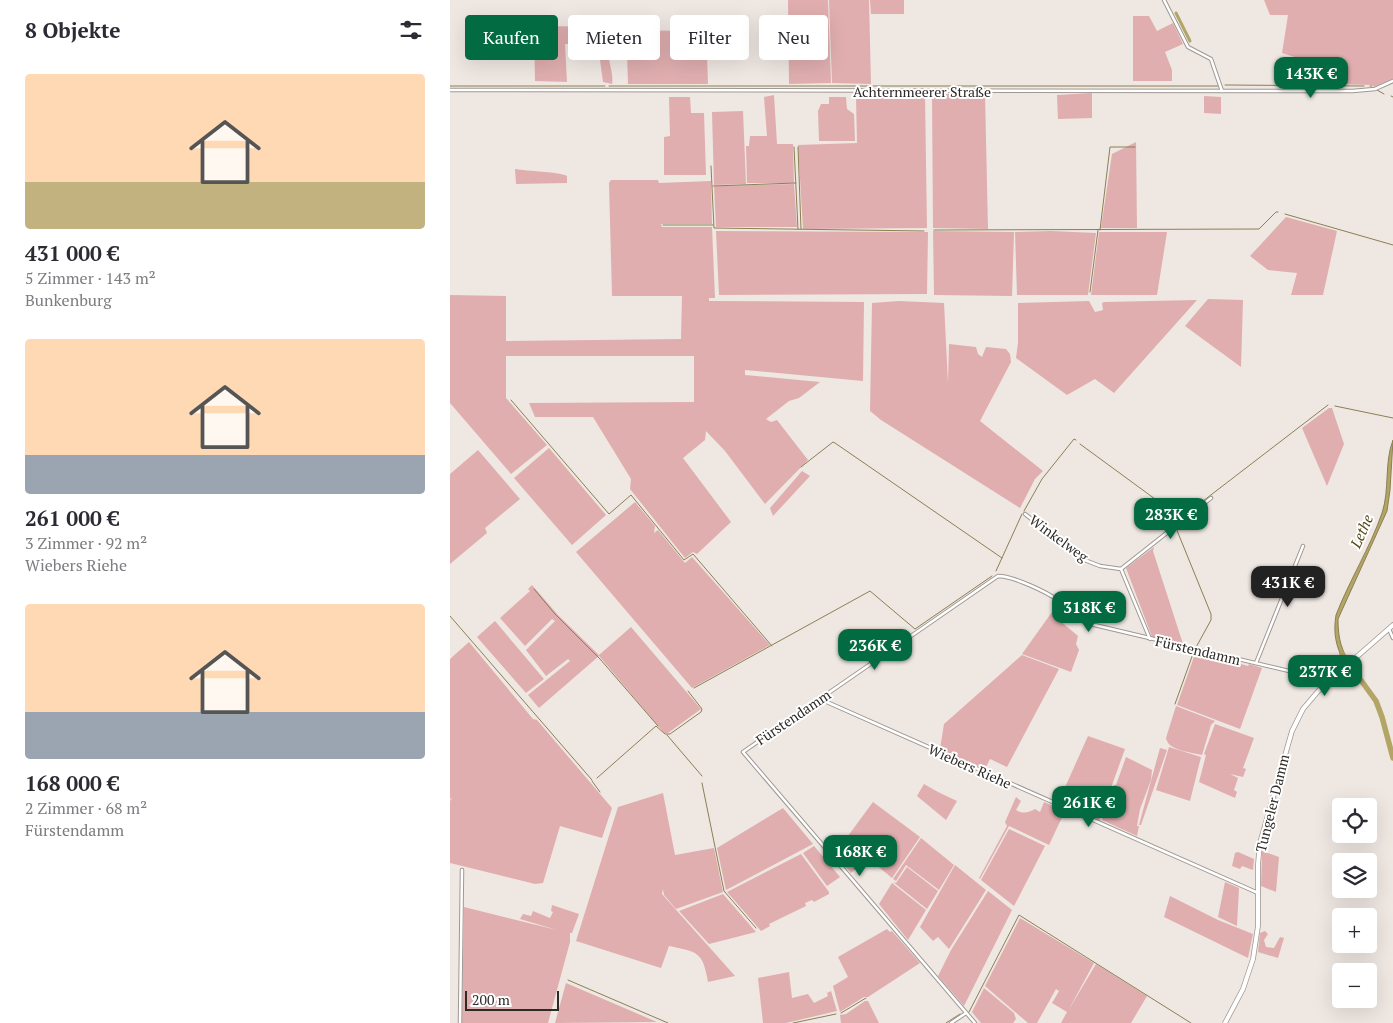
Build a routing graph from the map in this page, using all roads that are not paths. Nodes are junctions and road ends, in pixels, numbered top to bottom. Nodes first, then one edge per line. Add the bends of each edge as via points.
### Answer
1 (1164, 0) edge
2 (1393, 81) edge
3 (450, 90) edge
4 (1222, 91) junction
5 (1211, 498) dead end
6 (1025, 514) dead end
7 (1303, 546) dead end
8 (1121, 569) junction
9 (1391, 627) edge
10 (1393, 638) edge
11 (1150, 639) junction
12 (1256, 663) junction
13 (1327, 682) junction
14 (820, 699) junction
15 (462, 870) dead end
16 (1258, 893) junction
17 (966, 1013) junction
18 (460, 1023) edge
19 (951, 1023) edge
20 (975, 1023) edge
21 (1225, 1023) edge

1 - 4 street via 1188,47 1211,58
2 - 4 street, Achternmeerer Straße via 1370,90
3 - 4 street, Achternmeerer Straße
5 - 8 street
6 - 8 street, Winkelweg via 1082,559
7 - 12 street
8 - 11 street
9 - 10 street
9 - 13 street, Tungeler Damm
11 - 12 street, Fürstendamm
11 - 14 street, Fürstendamm via 1086,623 1058,600 1010,578 998,576
12 - 13 street, Fürstendamm
13 - 16 street, Tungeler Damm via 1303,709 1287,742 1260,843
14 - 16 street, Wiebers Riehe
14 - 17 street, Fürstendamm via 743,752
15 - 18 street
16 - 21 street, Tungeler Damm via 1254,959
17 - 19 street
17 - 20 street, Fürstendamm

